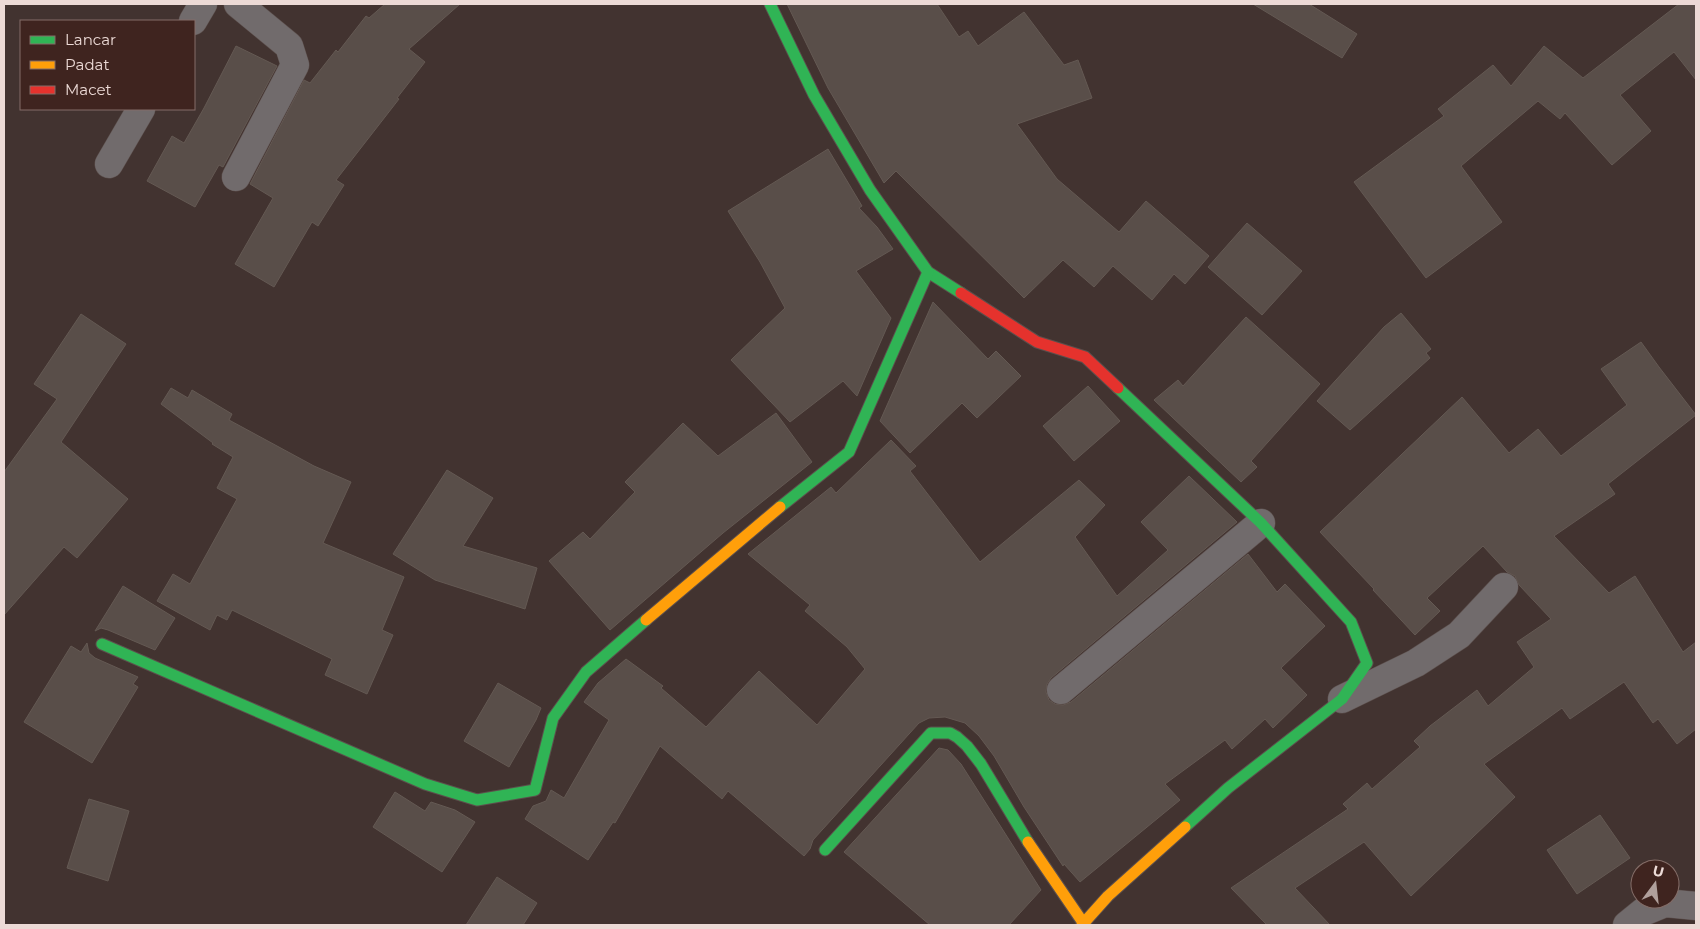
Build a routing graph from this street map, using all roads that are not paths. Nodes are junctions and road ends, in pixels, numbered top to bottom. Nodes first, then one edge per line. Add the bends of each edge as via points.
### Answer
1 (203, 4) edge
2 (238, 4) edge
3 (770, 4) edge
4 (194, 20) edge
5 (140, 110) edge
6 (109, 164) dead end
7 (236, 177) dead end
8 (928, 272) junction
9 (1261, 523) junction
10 (1504, 587) dead end
11 (102, 644) dead end
12 (1061, 690) dead end
13 (1342, 699) junction
14 (825, 850) dead end
15 (1696, 906) edge
16 (1083, 924) edge
17 (1627, 925) edge

1 - 4 street
2 - 7 street via 289,46 295,65
3 - 8 street via 814,95 870,190
5 - 6 street
8 - 9 street via 1037,342 1085,357
8 - 11 street via 849,452 749,532 586,672 553,718 535,790 477,800 425,784
9 - 12 street
9 - 13 street via 1351,622 1367,663
10 - 13 street via 1459,635 1416,663
13 - 16 street via 1228,788 1108,896
14 - 16 street via 931,733 950,733 960,738 971,751
15 - 17 street via 1665,903 1643,912

